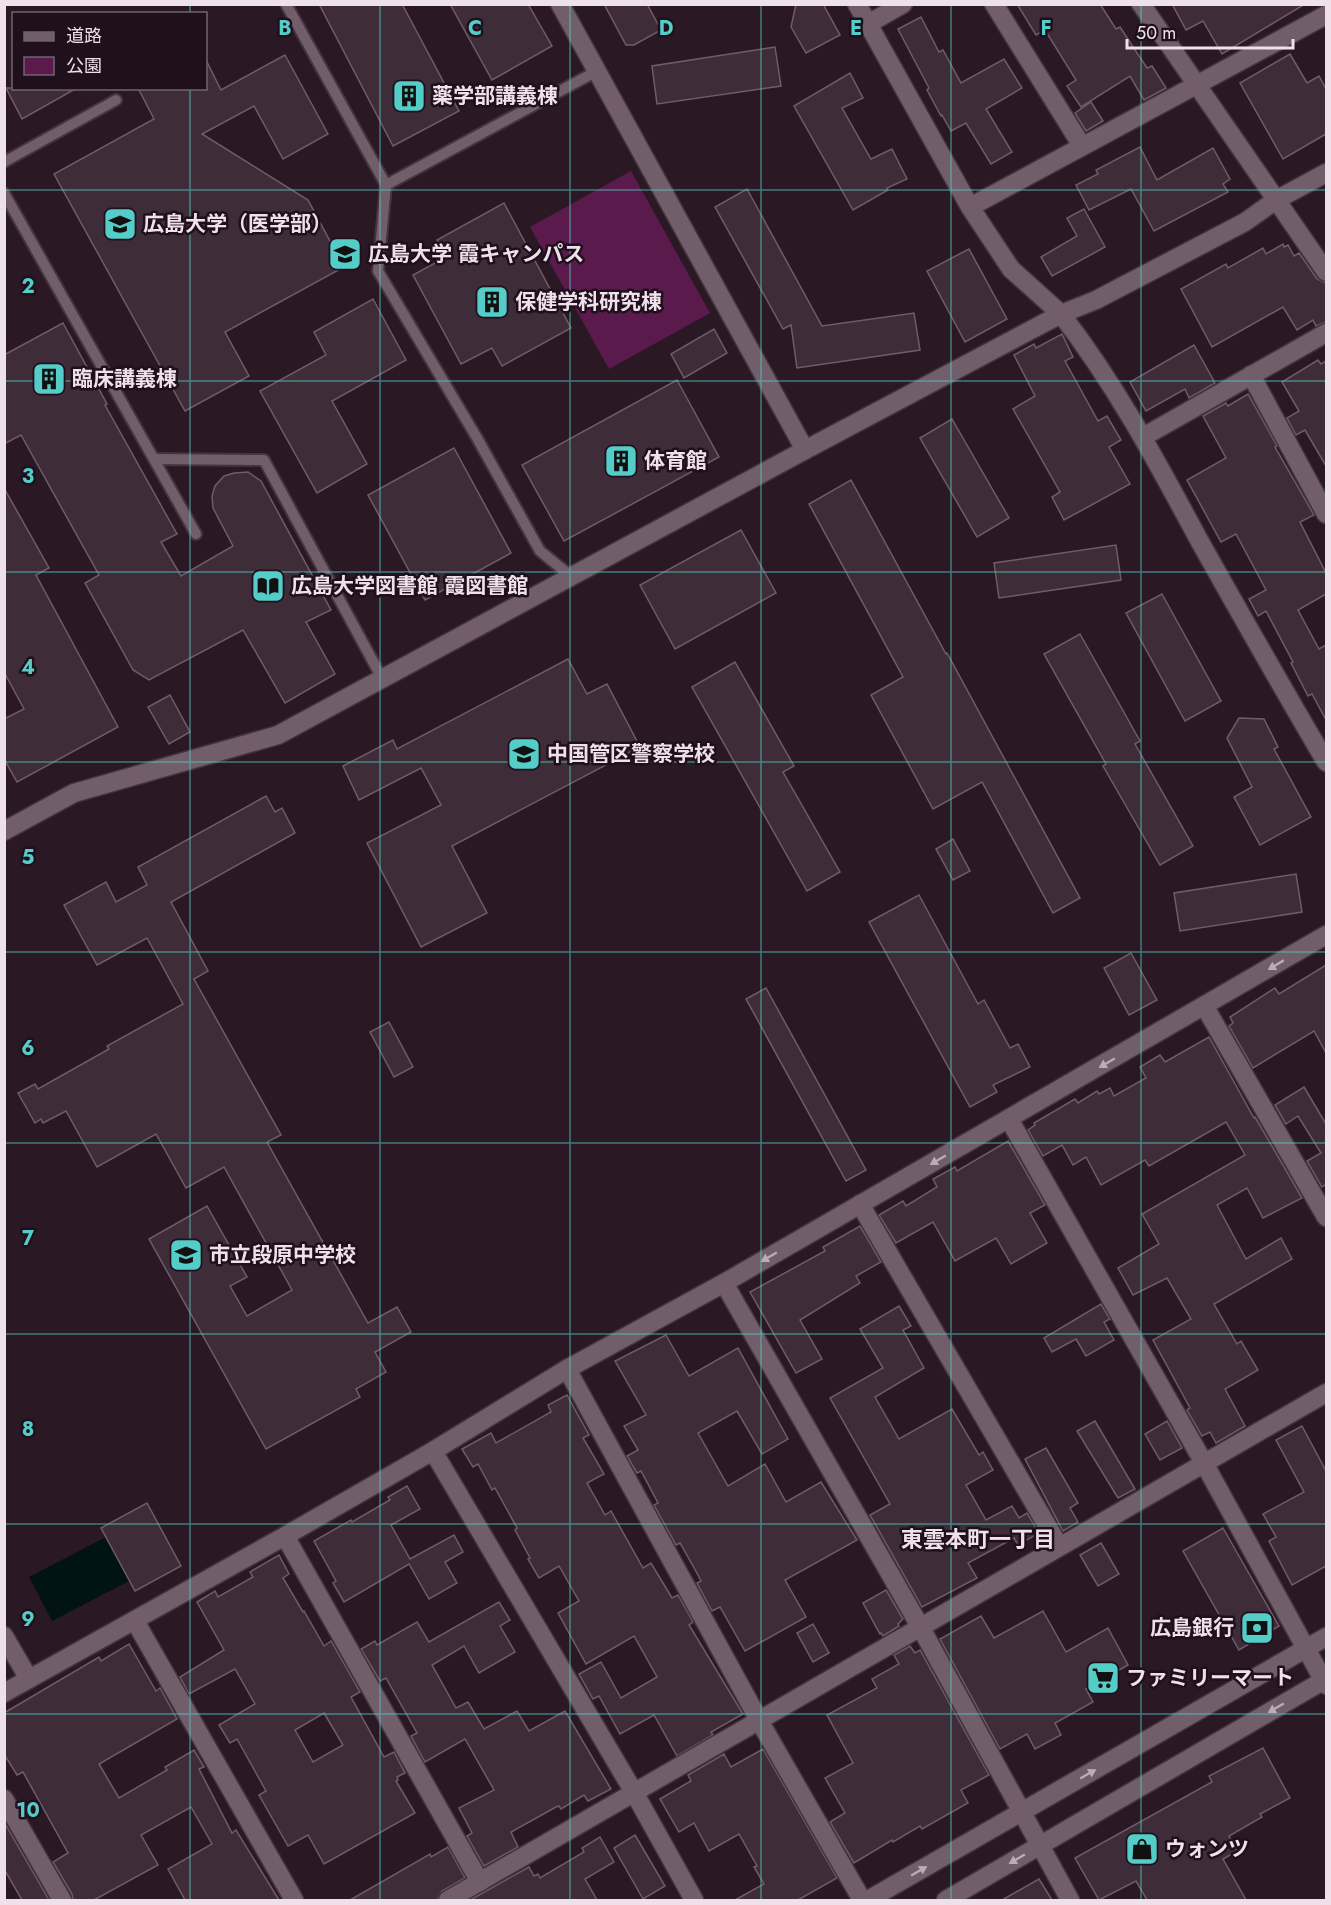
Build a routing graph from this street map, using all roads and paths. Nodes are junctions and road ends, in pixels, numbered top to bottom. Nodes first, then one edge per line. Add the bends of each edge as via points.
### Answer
1 (286, 4) edge
2 (560, 4) edge
3 (857, 4) edge
4 (903, 4) edge
5 (994, 4) edge
6 (1141, 4) edge
7 (1326, 15) edge
8 (868, 24) junction
9 (597, 72) junction
10 (1197, 84) junction
11 (116, 100) dead end
12 (1082, 146) junction
13 (4, 162) edge
14 (1326, 173) edge
15 (386, 185) junction
16 (4, 193) edge
17 (1276, 200) junction
18 (970, 207) junction
19 (1326, 272) edge
20 (1061, 314) junction
21 (1326, 333) edge
22 (1251, 375) junction
23 (1143, 437) junction
24 (805, 450) junction
25 (154, 459) junction
26 (1326, 514) edge
27 (196, 534) dead end
28 (572, 578) junction
29 (383, 680) junction
30 (1326, 762) edge
31 (4, 831) edge
32 (1326, 935) edge
33 (1205, 1007) junction
34 (1009, 1119) junction
35 (860, 1204) junction
36 (1326, 1216) edge
37 (724, 1283) junction
38 (567, 1369) junction
39 (1326, 1393) edge
40 (433, 1451) junction
41 (1204, 1463) junction
42 (285, 1536) junction
43 (1059, 1546) junction
44 (135, 1621) junction
45 (921, 1628) junction
46 (4, 1636) edge
47 (1326, 1637) edge
48 (1306, 1649) junction
49 (28, 1679) junction
50 (1326, 1681) edge
51 (4, 1693) edge
52 (760, 1722) junction
53 (635, 1794) junction
54 (4, 1799) edge
55 (1021, 1812) junction
56 (1039, 1846) junction
57 (480, 1882) junction
58 (62, 1900) edge
59 (294, 1900) edge
60 (448, 1900) edge
61 (694, 1900) edge
62 (862, 1900) edge
63 (868, 1900) edge
64 (946, 1900) edge
65 (1070, 1900) edge

1 - 15 lane
2 - 9 street
3 - 8 street
4 - 8 street
5 - 12 street
6 - 10 street
7 - 10 street
8 - 18 street
9 - 15 lane
9 - 24 street
10 - 12 street
10 - 17 street
11 - 13 lane
12 - 18 street
14 - 17 street
15 - 28 lane via 378,271 540,550
16 - 25 lane
17 - 19 street
17 - 20 street via 1245,222 1096,300
18 - 20 street via 1011,268
20 - 23 street via 1092,354
20 - 24 street
21 - 22 street
22 - 23 street
22 - 26 street
23 - 30 street
24 - 28 street
25 - 27 lane
25 - 29 lane via 264,460
28 - 29 street
29 - 31 street via 278,735 74,793
32 -> 33 street
33 -> 34 street
33 - 36 street
34 -> 35 street
34 - 41 street
35 -> 37 street
35 - 43 street
37 - 38 street
37 - 45 street
38 - 40 street
38 - 52 street
39 - 41 street
40 - 42 street
40 - 53 street
41 - 43 street
41 - 48 street
42 - 44 street
42 - 57 street
43 - 45 street
44 - 49 street
44 - 59 street
45 - 52 street
45 - 55 street
46 - 49 street
47 - 48 street
48 - 50 street
55 -> 48 street
49 - 51 street
50 -> 56 street
52 - 53 street
52 - 62 street
53 - 57 street
53 - 61 street
54 - 58 street
55 - 56 street
63 -> 55 street
56 -> 64 street
56 - 65 street
57 - 60 street

